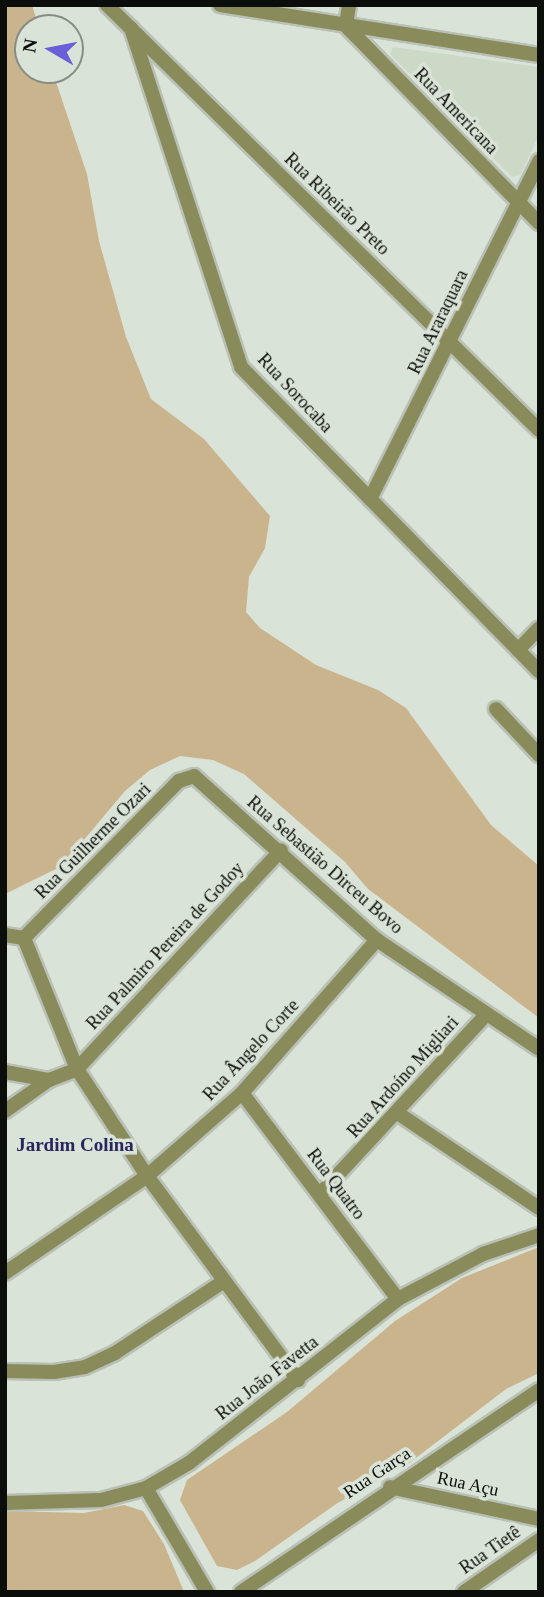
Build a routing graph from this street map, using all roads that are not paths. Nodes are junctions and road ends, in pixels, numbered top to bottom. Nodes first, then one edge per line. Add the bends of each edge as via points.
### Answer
1 (107, 5) edge
2 (220, 5) edge
3 (349, 5) edge
4 (346, 26) junction
5 (131, 28) junction
6 (539, 55) edge
7 (539, 161) edge
8 (517, 202) junction
9 (539, 223) edge
10 (451, 343) junction
11 (539, 430) edge
12 (370, 499) junction
13 (539, 628) edge
14 (518, 650) junction
15 (539, 671) edge
16 (496, 709) dead end
17 (539, 755) edge
18 (194, 776) joint
19 (281, 850) junction
20 (5, 935) edge
21 (24, 938) junction
22 (377, 940) junction
23 (485, 1016) junction
24 (539, 1049) edge
25 (77, 1069) junction
26 (5, 1072) edge
27 (50, 1080) junction
28 (242, 1093) junction
29 (5, 1111) edge
30 (399, 1114) junction
31 (147, 1176) junction
32 (320, 1194) junction
33 (539, 1208) edge
34 (539, 1235) edge
35 (5, 1273) edge
36 (225, 1281) junction
37 (398, 1299) junction
38 (5, 1371) edge
39 (298, 1380) junction
40 (539, 1390) edge
41 (390, 1487) junction
42 (146, 1488) junction
43 (5, 1503) edge
44 (539, 1519) edge
45 (539, 1540) edge
46 (207, 1592) edge
47 (241, 1592) edge
48 (464, 1592) edge

1 - 5 street, Rua Ribeirão Preto
2 - 4 street
3 - 4 street
4 - 6 street
4 - 8 street, Rua Americana
5 - 10 street, Rua Ribeirão Preto
5 - 12 street, Rua Sorocaba via 241,367
7 - 8 street, Rua Araraquara
8 - 9 street, Rua Americana
8 - 10 street, Rua Araraquara
10 - 11 street, Rua Ribeirão Preto
10 - 12 street, Rua Araraquara
12 - 14 street, Rua Sorocaba
13 - 14 street
14 - 15 street, Rua Sorocaba
16 - 17 street
18 - 19 street, Rua Sebastião Dirceu Bovo
18 - 21 street, Rua Guilherme Ozari via 179,781
19 - 22 street, Rua Sebastião Dirceu Bovo
19 - 25 street, Rua Palmiro Pereira de Godoy
20 - 21 street
21 - 25 street
22 - 23 street, Rua Sebastião Dirceu Bovo
22 - 28 street, Rua Ângelo Corte
23 - 24 street, Rua Sebastião Dirceu Bovo
23 - 30 street, Rua Ardoíno Migliari
25 - 27 street, Rua Palmiro Pereira de Godoy
25 - 31 street
26 - 27 street
27 - 29 street, Rua Palmiro Pereira de Godoy
28 - 31 street, Rua Ângelo Corte
28 - 32 street, Rua Quatro
30 - 32 street, Rua Ardoíno Migliari
30 - 33 street
31 - 35 street, Rua Ângelo Corte
31 - 36 street
32 - 37 street, Rua Quatro
34 - 37 street, Rua João Favetta via 483,1254
36 - 38 street via 115,1353 85,1367 54,1373
36 - 39 street
37 - 39 street, Rua João Favetta
39 - 42 street, Rua João Favetta via 189,1463
40 - 41 street, Rua Garça
41 - 44 street, Rua Açu
41 - 47 street, Rua Garça
42 - 43 street, Rua João Favetta via 101,1500
42 - 46 street
45 - 48 street, Rua Tietê

